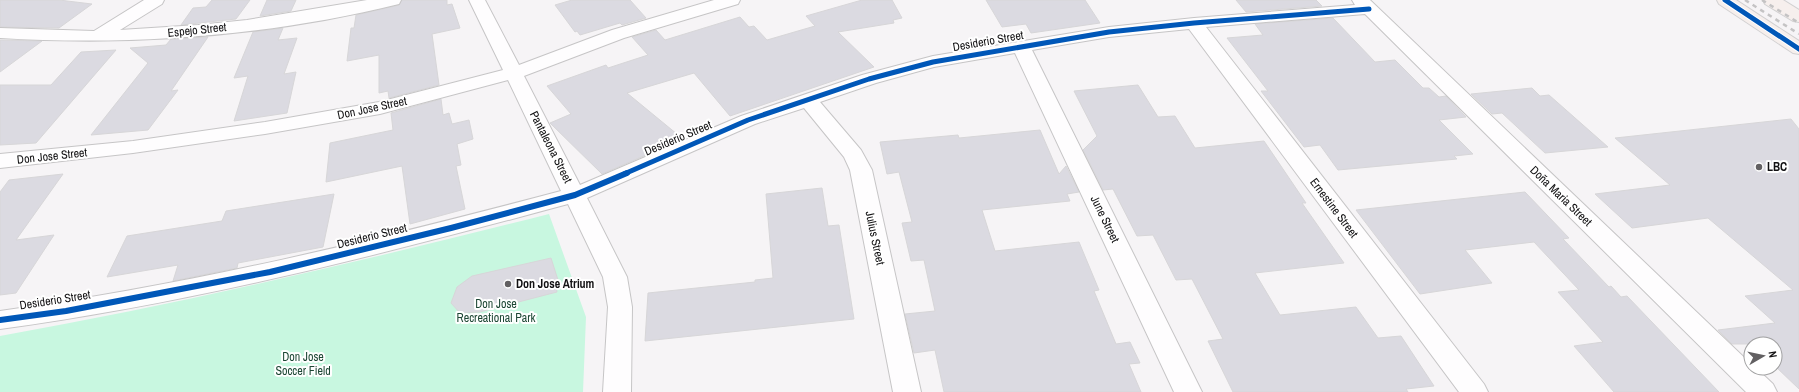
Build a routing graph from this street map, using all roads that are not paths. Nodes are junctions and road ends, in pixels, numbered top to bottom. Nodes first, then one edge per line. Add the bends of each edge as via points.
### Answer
1 (156, 0) edge
2 (393, 0) edge
3 (477, 0) edge
4 (732, 0) edge
5 (1725, 0) edge
6 (1771, 0) edge
7 (1365, 5) edge
8 (1799, 17) edge
9 (1194, 23) junction
10 (0, 33) edge
11 (97, 37) junction
12 (1021, 46) junction
13 (1799, 49) edge
14 (514, 73) junction
15 (808, 100) junction
16 (0, 161) edge
17 (575, 195) junction
18 (0, 320) edge
19 (617, 392) edge
20 (908, 392) edge
21 (1188, 392) edge
22 (1474, 392) edge
23 (1763, 392) edge

1 - 11 street
2 - 11 street, Espejo Street via 284,20
3 - 14 street, Pantaleona Street
4 - 14 street, Don Jose Street via 618,34
5 - 13 main road
6 - 8 main road
7 - 9 street, Desiderio Street
7 - 23 street, Doña Maria Street
9 - 12 street, Desiderio Street via 1109,32
9 - 22 street, Ernestine Street
10 - 11 street, Espejo Street
12 - 15 street, Desiderio Street via 933,62 869,79
12 - 21 street, June Street
14 - 16 street, Don Jose Street via 380,108 265,128 133,147
14 - 17 street, Pantaleona Street
15 - 17 street, Desiderio Street via 748,120
15 - 20 street, Julius Street via 854,155 861,170
17 - 18 street, Desiderio Street via 270,272 66,311
17 - 19 street, Pantaleona Street via 615,277 620,307

